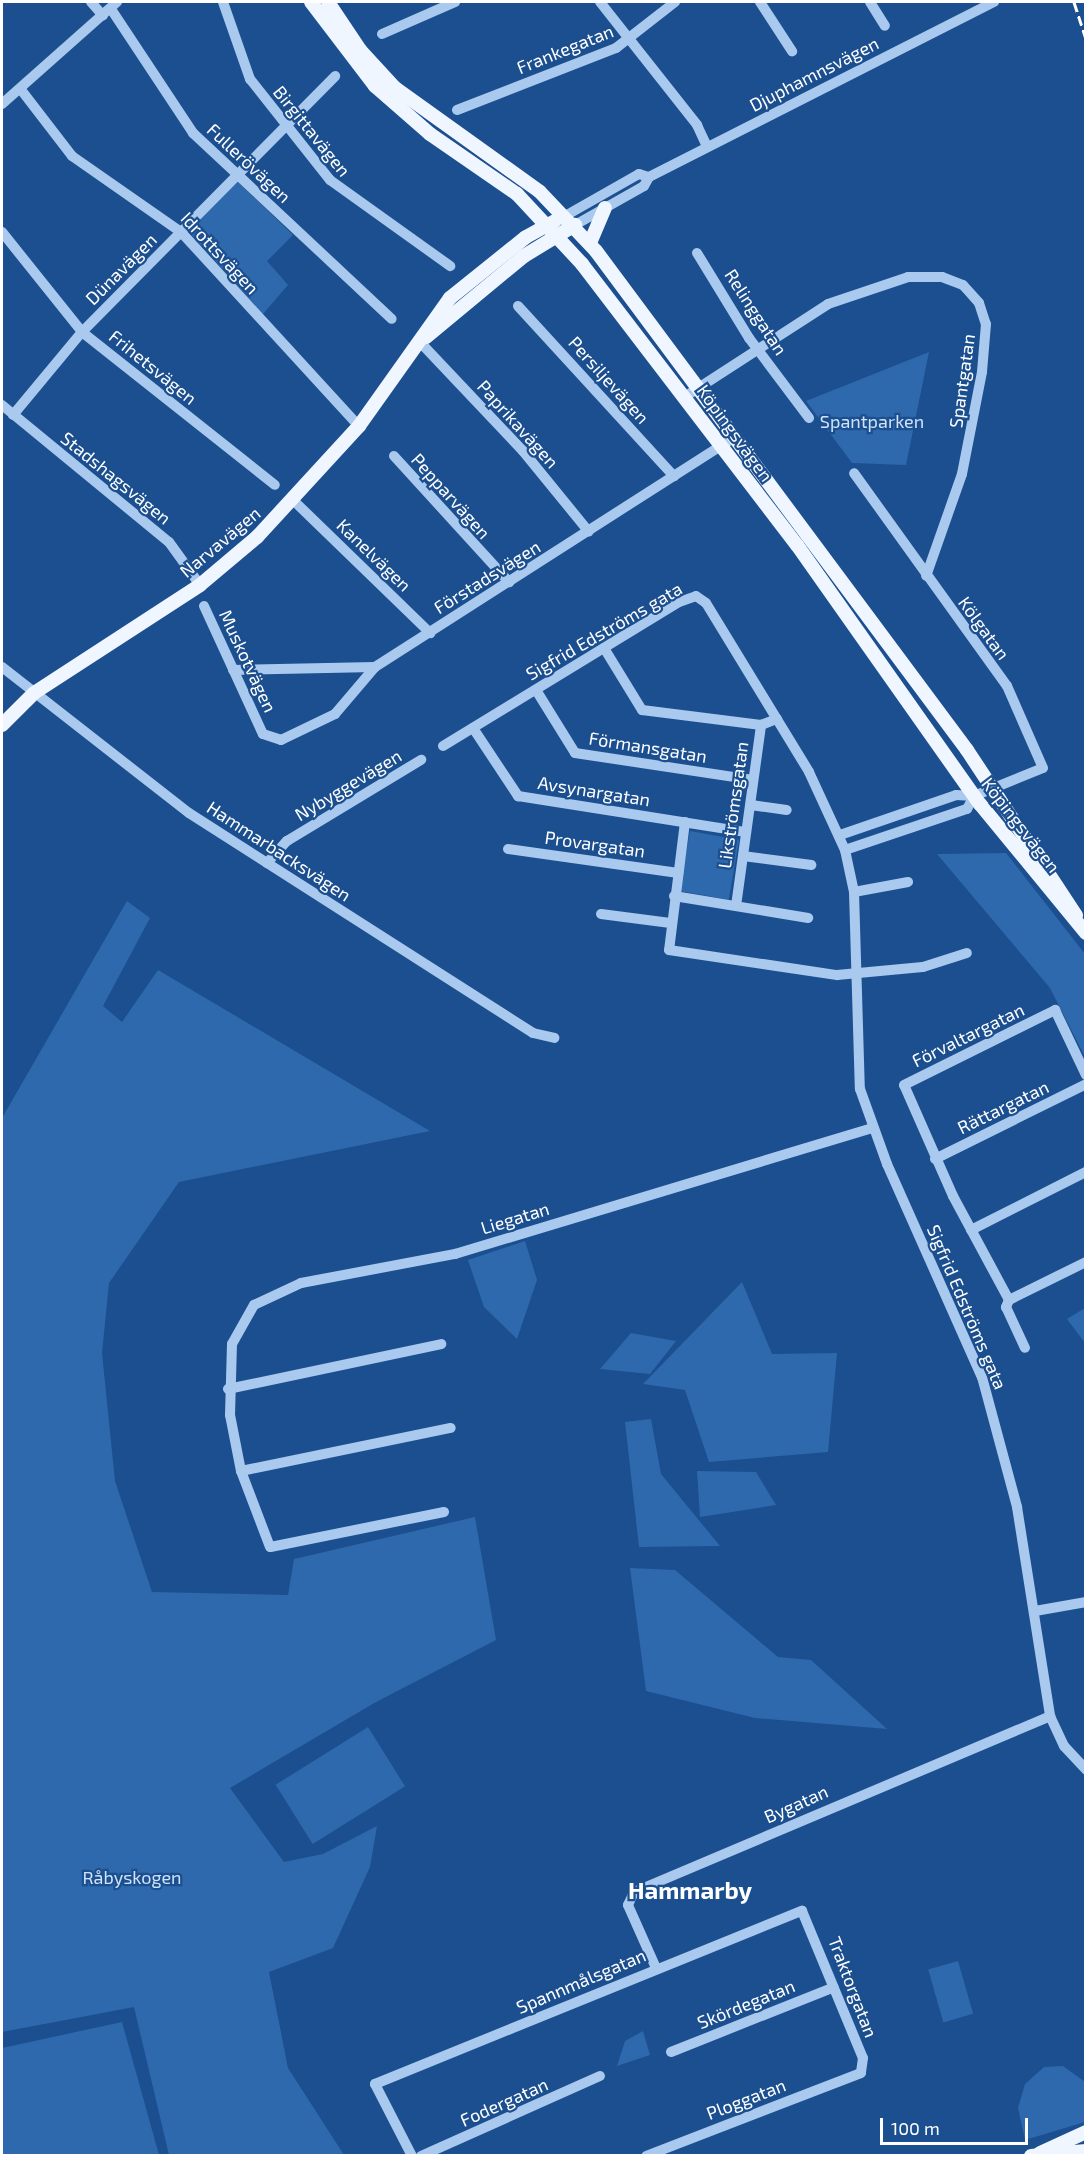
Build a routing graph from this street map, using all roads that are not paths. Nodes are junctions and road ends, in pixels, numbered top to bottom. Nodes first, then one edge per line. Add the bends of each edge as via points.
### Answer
1 (91, 2) edge
2 (224, 2) edge
3 (311, 2) edge
4 (328, 2) edge
5 (455, 2) edge
6 (600, 2) edge
7 (675, 2) edge
8 (760, 2) edge
9 (870, 2) edge
10 (994, 2) edge
11 (981, 4) edge
12 (110, 9) edge
13 (885, 26) dead end
14 (382, 34) dead end
15 (628, 41) junction
16 (792, 51) dead end
17 (335, 75) dead end
18 (22, 91) junction
19 (2, 104) edge
20 (457, 110) dead end
21 (285, 125) junction
22 (707, 146) junction
23 (236, 175) junction
24 (649, 177) junction
25 (605, 208) junction
26 (561, 225) junction
27 (2, 232) edge
28 (181, 232) junction
29 (590, 243) junction
30 (697, 252) dead end
31 (524, 255) junction
32 (574, 256) junction
33 (450, 266) dead end
34 (624, 288) junction
35 (518, 306) dead end
36 (392, 319) dead end
37 (82, 332) junction
38 (419, 341) junction
39 (758, 346) junction
40 (698, 387) junction
41 (686, 396) junction
42 (2, 405) edge
43 (13, 415) junction
44 (809, 418) dead end
45 (359, 426) junction
46 (735, 437) junction
47 (722, 446) junction
48 (394, 456) dead end
49 (854, 473) dead end
50 (674, 476) junction
51 (275, 485) dead end
52 (294, 501) junction
53 (589, 532) junction
54 (926, 576) junction
55 (509, 582) junction
56 (200, 585) junction
57 (204, 606) dead end
58 (430, 633) junction
59 (604, 648) junction
60 (2, 667) edge
61 (375, 667) junction
62 (233, 670) junction
63 (536, 690) junction
64 (34, 693) junction
65 (777, 719) junction
66 (2, 725) edge
67 (761, 725) junction
68 (473, 728) junction
69 (443, 746) dead end
70 (421, 760) dead end
71 (753, 780) junction
72 (993, 787) junction
73 (974, 796) junction
74 (751, 805) junction
75 (787, 810) dead end
76 (685, 822) junction
77 (746, 832) junction
78 (840, 835) junction
79 (508, 849) dead end
80 (845, 850) junction
81 (743, 856) junction
82 (267, 863) junction
83 (811, 866) dead end
84 (678, 873) junction
85 (908, 882) dead end
86 (854, 892) junction
87 (674, 896) junction
88 (736, 906) junction
89 (601, 914) dead end
90 (808, 918) dead end
91 (670, 923) junction
92 (1085, 932) edge
93 (967, 953) dead end
94 (855, 974) junction
95 (554, 1038) dead end
96 (1086, 1075) edge
97 (1086, 1084) edge
98 (872, 1128) junction
99 (936, 1159) junction
100 (1086, 1172) edge
101 (970, 1230) junction
102 (1086, 1262) edge
103 (1009, 1300) junction
104 (441, 1344) dead end
105 (1025, 1348) dead end
106 (228, 1389) junction
107 (451, 1428) dead end
108 (241, 1471) junction
109 (444, 1512) dead end
110 (1086, 1602) edge
111 (1035, 1611) junction
112 (1050, 1716) junction
113 (1086, 1770) edge
114 (803, 1911) joint
115 (656, 1968) junction
116 (834, 1987) junction
117 (670, 2052) dead end
118 (858, 2075) joint
119 (600, 2076) dead end
120 (1086, 2132) edge
121 (1086, 2151) edge
122 (1036, 2154) edge
123 (411, 2156) edge
124 (421, 2156) edge
125 (646, 2156) edge

1 - 12 street, Fullerövägen
2 - 21 street, Birgittavägen via 250,79
3 - 26 main road via 351,58 399,108
4 - 26 main road, Köpingsvägen via 360,50 395,88
5 - 14 street
6 - 15 street
7 - 15 street, Frankegatan
8 - 16 street
9 - 13 street
10 - 11 street, Djuphamnsvägen
11 - 22 street, Djuphamnsvägen
12 - 18 street
12 - 23 street, Fullerövägen via 194,133
15 - 20 street, Frankegatan
15 - 22 street via 697,125
17 - 21 street, Dünavägen
18 - 19 street
18 - 28 street, Idrottsvägen via 72,156
21 - 23 street, Dünavägen
21 - 33 street, Birgittavägen via 339,191
22 - 24 street, Djuphamnsvägen
23 - 28 street, Dünavägen
23 - 36 street, Fullerövägen
24 - 25 street, Djuphamnsvägen via 644,186
24 - 26 street, Djuphamnsvägen via 639,174
25 - 26 street, Djuphamnsvägen
25 - 29 main road
26 - 29 main road, Köpingsvägen
26 - 31 main road, Narvavägen
26 - 32 main road, Köpingsvägen
26 - 34 main road via 607,280
26 - 38 main road, Narvavägen via 465,283
27 - 37 street, Frihetsvägen
28 - 37 street, Dünavägen
28 - 45 street, Idrottsvägen
29 - 34 main road, Köpingsvägen
30 - 39 street, Relinggatan
31 - 32 main road via 552,248
31 - 38 main road, Narvavägen
32 - 41 main road, Köpingsvägen
34 - 40 main road, Köpingsvägen
35 - 50 street, Persiljevägen
37 - 43 street, Dünavägen
37 - 51 street, Frihetsvägen
38 - 45 main road, Narvavägen
38 - 53 street, Paprikavägen via 523,451
39 - 40 street, Spantgatan
39 - 44 street, Relinggatan
39 - 54 street, Spantgatan via 823,306 888,281 942,277 973,295 986,330 975,419 954,500
40 - 41 street, Spantgatan
40 - 46 main road, Köpingsvägen
41 - 47 main road, Köpingsvägen
42 - 43 street, Stadshagsvägen
43 - 56 street, Stadshagsvägen via 170,542
45 - 52 main road, Narvavägen
46 - 47 street, Förstadsvägen
46 - 72 main road, Köpingsvägen
47 - 50 street, Förstadsvägen
47 - 73 main road, Köpingsvägen
48 - 55 street, Pepparvägen
49 - 54 street, Kölgatan
50 - 53 street, Förstadsvägen
52 - 56 main road, Narvavägen
52 - 58 street, Kanelvägen
53 - 55 street, Förstadsvägen
54 - 72 street, Kölgatan via 1007,686 1043,768
55 - 58 street, Förstadsvägen
56 - 64 main road, Narvavägen
57 - 62 street, Muskotvägen
58 - 61 street, Förstadsvägen
59 - 63 street, Sigfrid Edströms gata
59 - 65 street, Sigfrid Edströms gata via 679,602 700,597
59 - 67 street via 642,711
60 - 64 street, Hammarbacksvägen
61 - 62 street
61 - 62 street, Muskotvägen via 335,714 281,740 263,734
63 - 68 street, Sigfrid Edströms gata
63 - 71 street, Förmansgatan via 575,753
64 - 66 main road, Narvavägen
64 - 82 street, Hammarbacksvägen via 123,766
65 - 67 street, Likströmsgatan
65 - 78 street, Sigfrid Edströms gata
67 - 71 street, Likströmsgatan
68 - 69 street, Sigfrid Edströms gata
68 - 76 street, Avsynargatan via 518,796
70 - 82 street, Nybyggevägen via 287,841
71 - 74 street, Likströmsgatan
72 - 73 street
72 - 92 main road, Köpingsvägen via 1062,888
73 - 78 street via 956,795
73 - 80 street via 967,808
73 - 92 main road, Köpingsvägen
74 - 75 street
74 - 77 street, Likströmsgatan
76 - 77 street, Avsynargatan
76 - 84 street
77 - 81 street, Likströmsgatan
78 - 80 street, Sigfrid Edströms gata
79 - 84 street, Provargatan
80 - 86 street, Sigfrid Edströms gata
81 - 83 street
81 - 88 street, Likströmsgatan
82 - 95 street, Hammarbacksvägen via 533,1033
84 - 87 street
85 - 86 street
86 - 94 street, Sigfrid Edströms gata
87 - 88 street
87 - 91 street
88 - 90 street
89 - 91 street
91 - 94 street via 669,950
93 - 94 street via 923,967
94 - 98 street, Sigfrid Edströms gata via 860,1089
96 - 99 street, Förvaltargatan via 1054,1010 904,1085
97 - 99 street, Rättargatan
98 - 106 street, Liegatan via 455,1254 281,1290 262,1299 240,1322
98 - 111 street, Sigfrid Edströms gata via 982,1377 1013,1489
99 - 101 street
100 - 101 street
101 - 103 street
102 - 103 street
103 - 105 street via 1006,1307
104 - 106 street
106 - 108 street, Liegatan
107 - 108 street
108 - 109 street, Liegatan via 270,1548
110 - 111 street
111 - 112 street, Sigfrid Edströms gata
112 - 113 street, Sigfrid Edströms gata via 1064,1746
112 - 115 street, Bygatan via 634,1892 628,1905
114 - 115 street, Spannmålsgatan
114 - 116 street, Traktorgatan
115 - 123 street, Spannmålsgatan via 376,2086
116 - 117 street, Skördegatan
116 - 118 street, Traktorgatan via 863,2058
118 - 125 street, Ploggatan
119 - 124 street, Fodergatan
120 - 122 main road
121 - 122 main road

